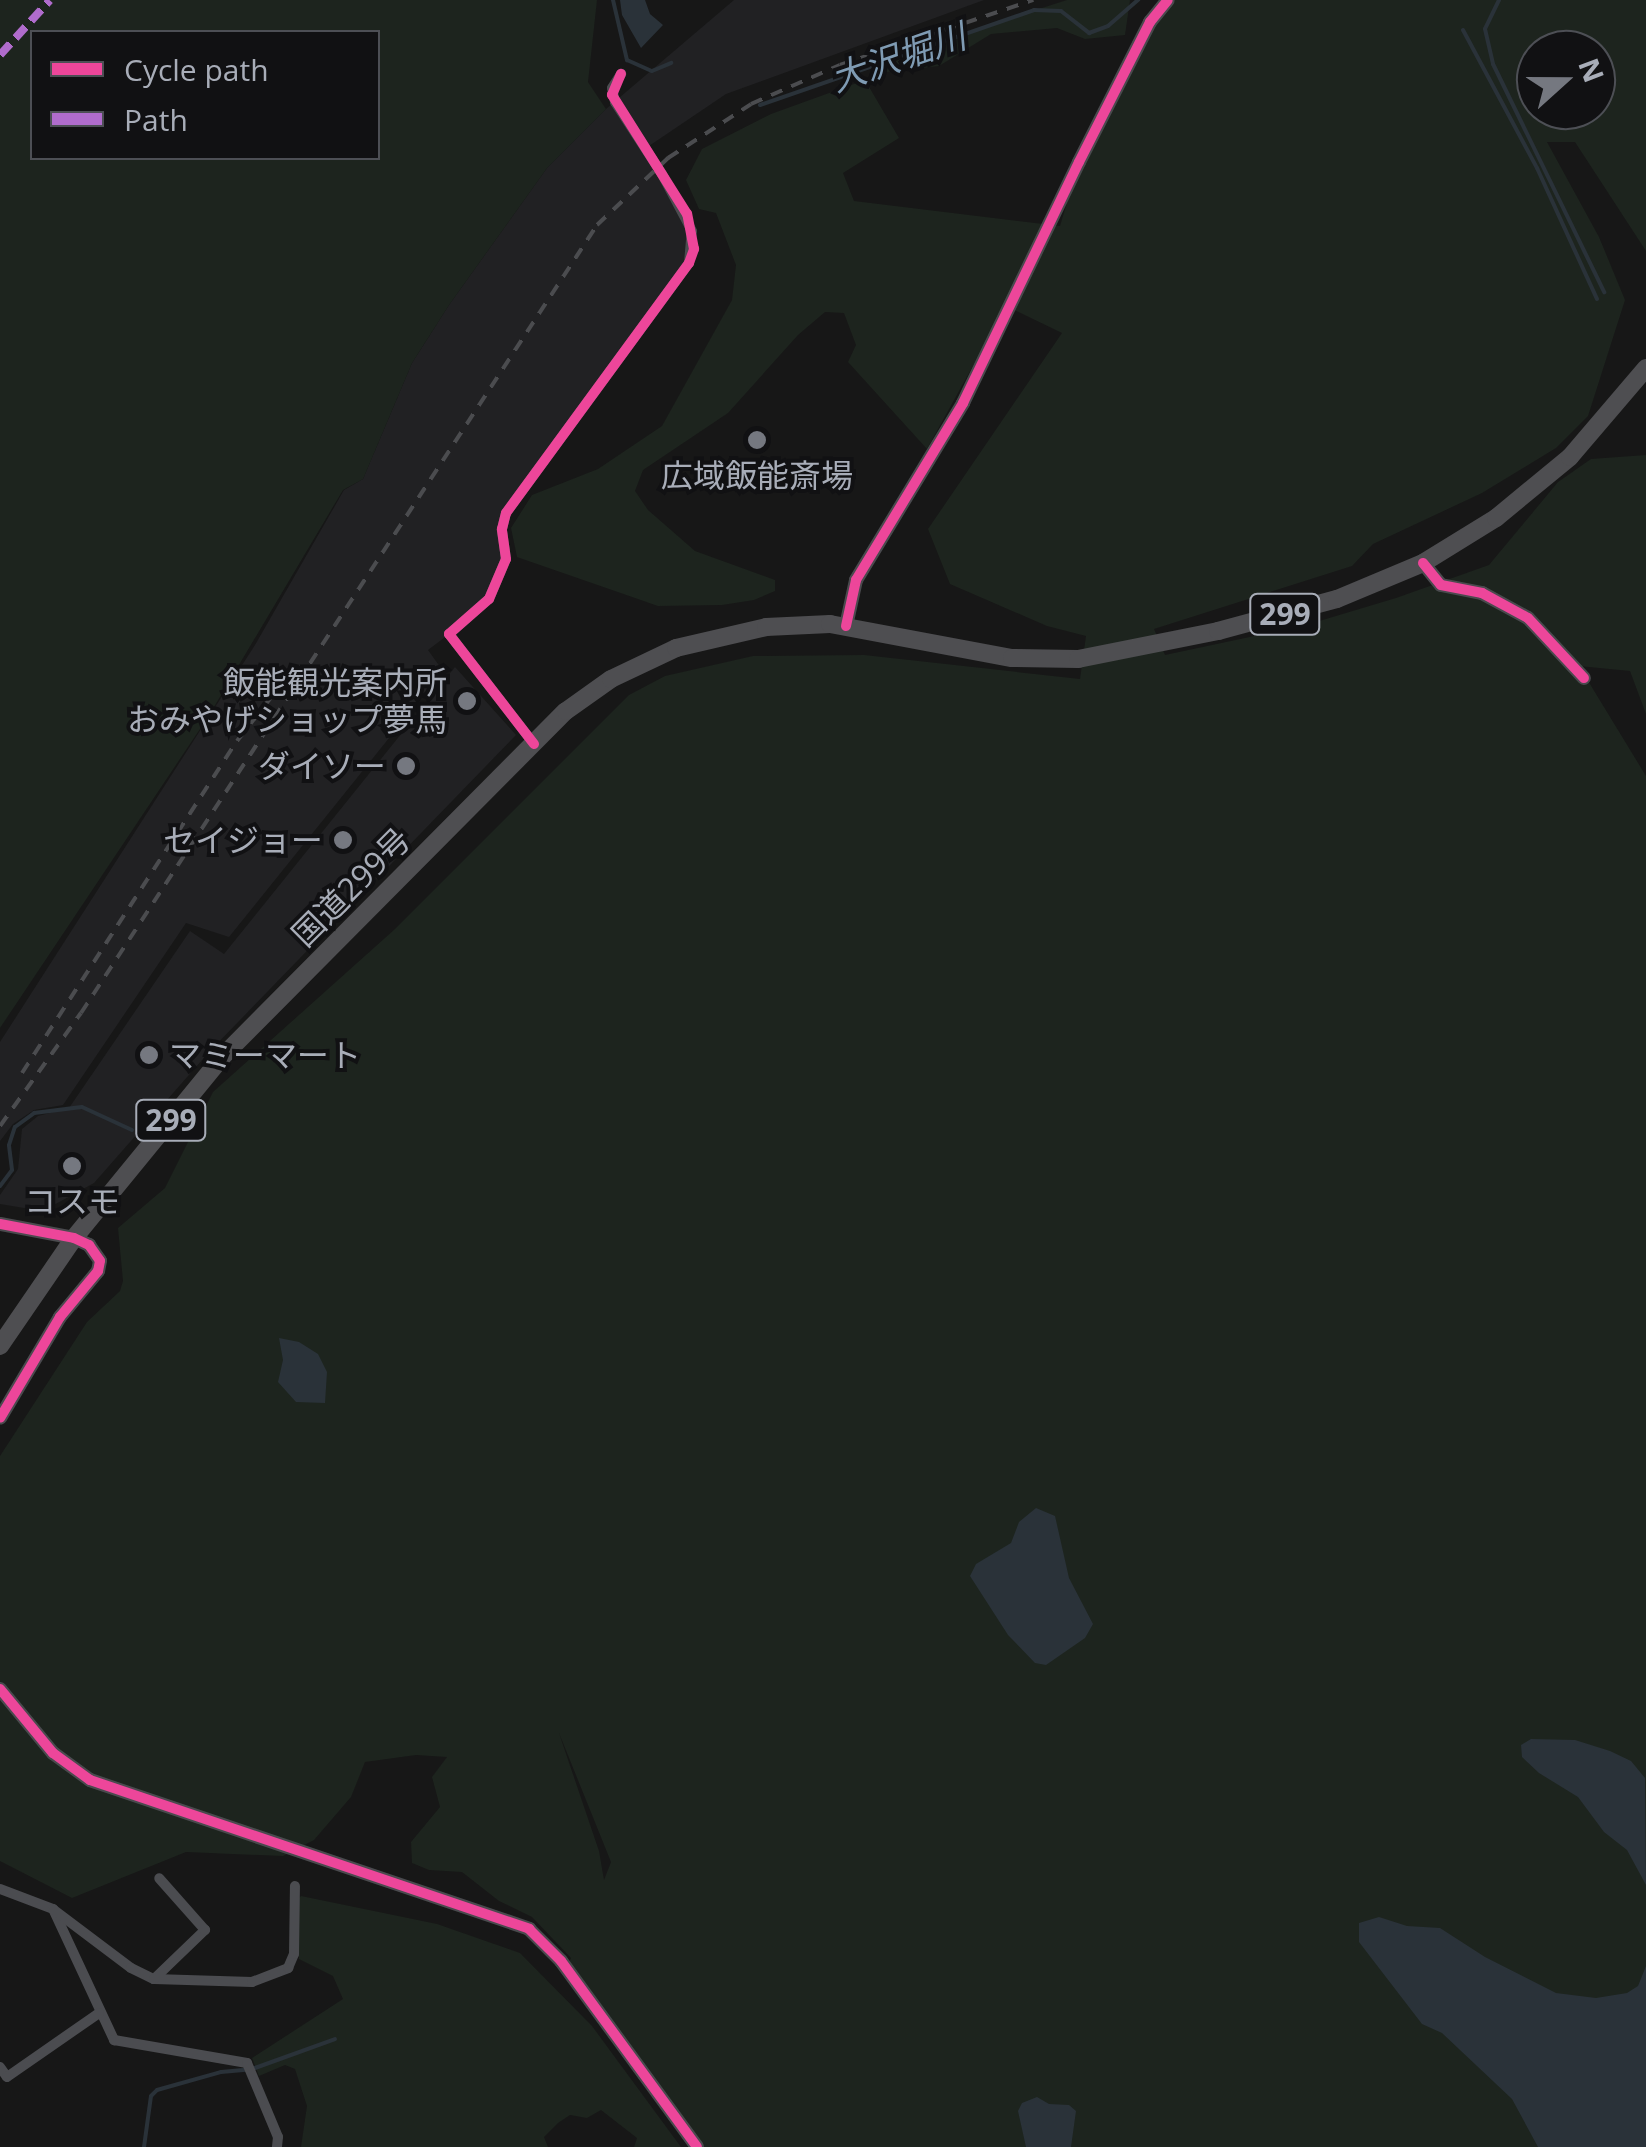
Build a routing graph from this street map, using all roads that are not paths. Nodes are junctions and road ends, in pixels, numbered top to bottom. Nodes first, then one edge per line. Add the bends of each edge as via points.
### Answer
1 (1168, 0) edge
2 (620, 74) dead end
3 (1646, 368) edge
4 (1424, 563) junction
5 (846, 626) junction
6 (1584, 678) dead end
7 (534, 744) junction
8 (0, 1224) edge
9 (74, 1238) junction
10 (0, 1346) edge
11 (0, 1418) edge
12 (0, 1688) edge
13 (159, 1878) dead end
14 (295, 1886) dead end
15 (0, 1889) edge
16 (53, 1909) junction
17 (154, 1979) junction
18 (99, 2012) junction
19 (0, 2067) edge
20 (277, 2147) edge
21 (697, 2147) edge

1 - 5 street via 1150,22 963,403 856,580
2 - 7 street, bridge via 612,88 616,102 692,231 690,263 506,513 506,559 489,599 449,634
3 - 4 highway, 299 via 1570,457 1496,518
4 - 5 highway, 299 via 1274,617 1078,658 1012,658
4 - 6 street via 1441,585 1482,593 1528,618
5 - 7 highway, 国道299号 / 299 via 766,627 676,648 586,695
7 - 9 highway, 国道299号 / 299 via 224,1056
8 - 9 street
9 - 10 highway, 国道299号 / 299
9 - 11 street via 98,1252 98,1271 60,1317
12 - 21 street via 53,1753 90,1780 512,1922 547,1943
13 - 17 street via 205,1930
14 - 17 street via 288,1968 252,1982
15 - 16 street
16 - 17 street
16 - 18 street
18 - 19 street via 6,2077
18 - 20 street via 114,2040 247,2063

